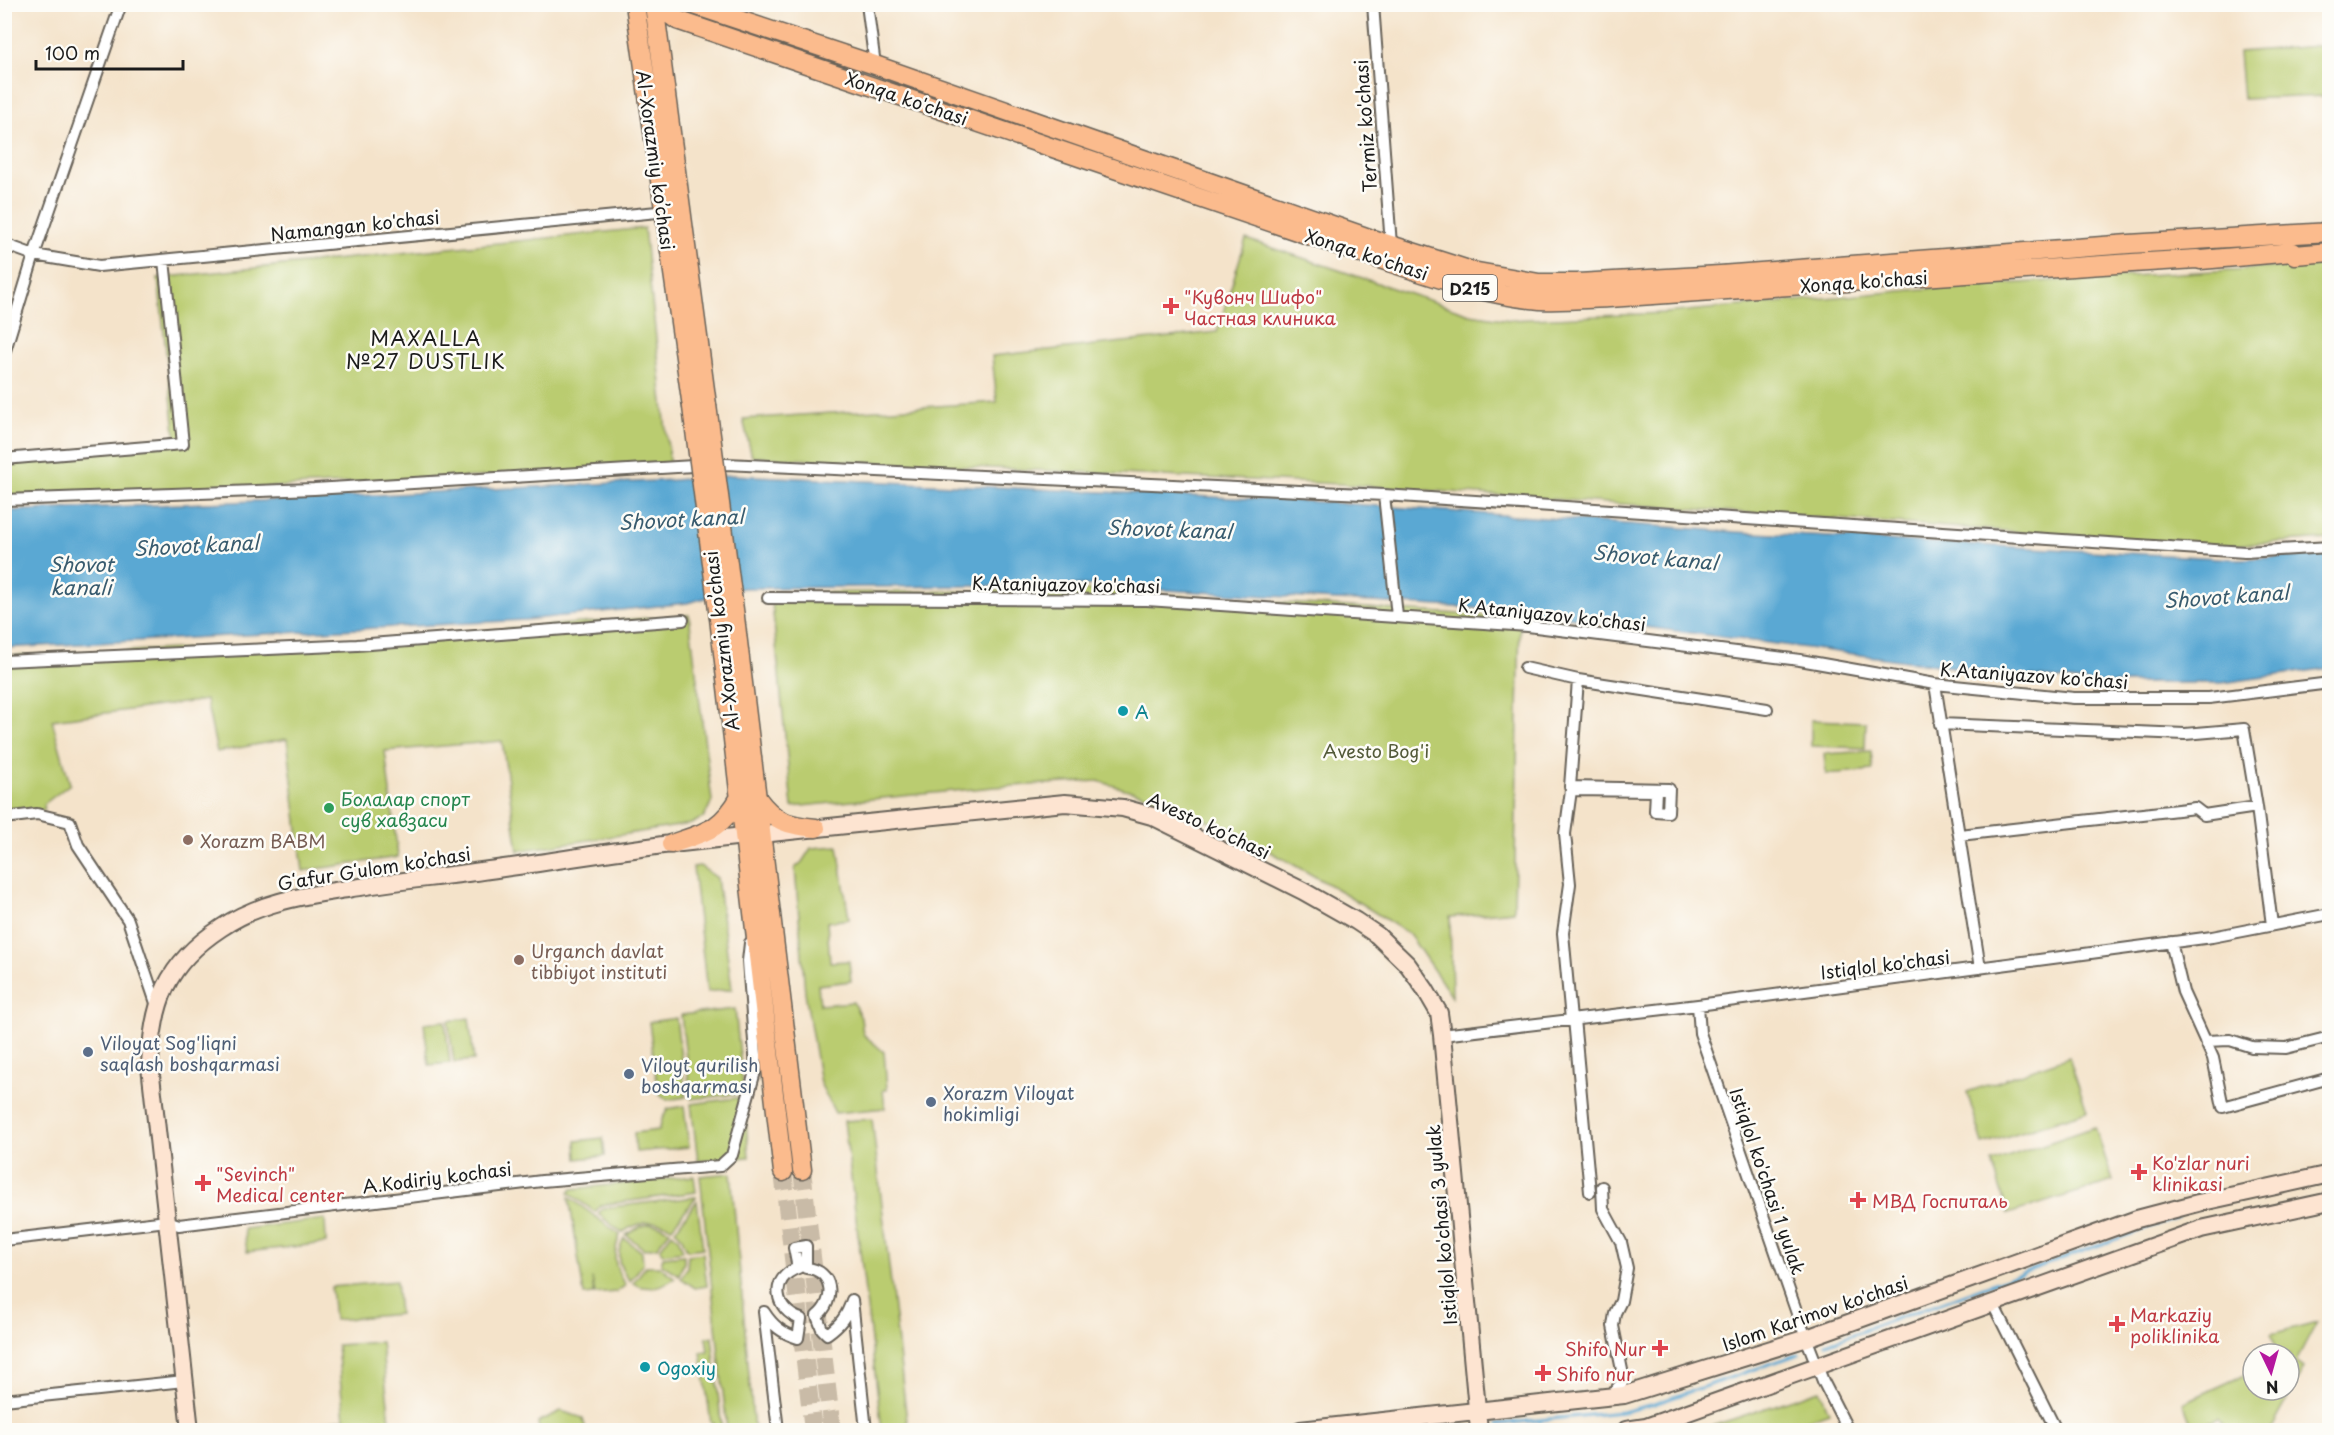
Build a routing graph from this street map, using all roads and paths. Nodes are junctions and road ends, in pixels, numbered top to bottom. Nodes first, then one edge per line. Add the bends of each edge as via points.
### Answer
1 (121, 4) edge
2 (634, 4) edge
3 (655, 4) edge
4 (691, 4) edge
5 (867, 4) edge
6 (1373, 4) edge
7 (875, 65) junction
8 (1216, 195) junction
9 (672, 210) junction
10 (2330, 232) edge
11 (4, 244) edge
12 (2129, 244) junction
13 (1391, 245) junction
14 (2330, 252) edge
15 (34, 255) junction
16 (164, 260) junction
17 (2132, 263) junction
18 (1772, 279) junction
19 (4, 354) edge
20 (4, 459) edge
21 (1384, 495) junction
22 (4, 500) edge
23 (2330, 547) edge
24 (768, 598) dead end
25 (1397, 616) junction
26 (683, 621) dead end
27 (4, 661) edge
28 (1525, 669) dead end
29 (1578, 680) junction
30 (2330, 683) edge
31 (1935, 684) junction
32 (1767, 709) dead end
33 (1940, 724) junction
34 (748, 797) junction
35 (2257, 807) junction
36 (4, 818) edge
37 (816, 828) junction
38 (753, 835) junction
39 (1960, 836) junction
40 (671, 844) junction
41 (753, 909) junction
42 (2330, 914) edge
43 (2272, 925) junction
44 (2171, 942) junction
45 (1980, 968) junction
46 (1698, 1005) junction
47 (157, 1006) junction
48 (1572, 1020) junction
49 (1443, 1035) junction
50 (2330, 1037) edge
51 (2205, 1041) junction
52 (2326, 1079) dead end
53 (2330, 1174) edge
54 (1602, 1187) dead end
55 (1590, 1192) dead end
56 (2330, 1201) edge
57 (166, 1221) junction
58 (4, 1240) edge
59 (1992, 1302) junction
60 (1807, 1338) junction
61 (1817, 1366) junction
62 (184, 1381) junction
63 (1609, 1398) junction
64 (4, 1400) edge
65 (1477, 1411) junction
66 (190, 1431) edge
67 (778, 1431) edge
68 (866, 1431) edge
69 (1300, 1431) edge
70 (1479, 1431) edge
71 (1626, 1431) edge
72 (1848, 1431) edge
73 (2056, 1431) edge

1 - 15 street
2 - 9 main road, Al-Xorazmiy ko’chasi
3 - 8 main road, Xonqa ko'chasi / D215 via 677,20
3 - 9 main road, Al-Xorazmiy ko’chasi
4 - 7 main road, Xonqa ko'chasi / D215
5 - 7 street
6 - 13 street, Termiz ko'chasi
7 - 8 main road, Xonqa ko'chasi / D215
8 - 13 main road, Xonqa ko'chasi / D215
8 - 18 main road, Xonqa ko'chasi / D215 via 1467,287 1504,295 1568,300
9 - 16 street, Namangan ko'chasi
9 - 34 main road, Al-Xorazmiy ko’chasi, bridge
10 - 12 main road, Xonqa ko'chasi / D215
11 - 15 street, Namangan ko'chasi
12 - 17 main road
12 - 18 main road, Xonqa ko'chasi / D215
13 - 18 main road, Xonqa ko'chasi / D215 via 1472,271 1539,283
14 - 17 main road, Xonqa ko'chasi / D215
15 - 16 street, Namangan ko'chasi via 99,266
15 - 19 street
16 - 20 street via 183,444
17 - 18 main road, Xonqa ko'chasi / D215
21 - 22 street via 726,464 314,489
21 - 23 street via 2233,551
21 - 25 street
24 - 25 street, K.Ataniyazov ko'chasi via 1147,600
25 - 31 street, K.Ataniyazov ko'chasi via 1528,626 1791,659
26 - 27 street via 357,645
28 - 29 street
29 - 32 street
29 - 48 street via 1570,787 1669,789 1668,812 1655,811 1656,791 1571,790 1565,834 1570,884 1563,933
30 - 31 street, K.Ataniyazov ko'chasi via 2209,698 2145,700 2074,698
31 - 33 street
33 - 35 street via 2186,734 2244,729
33 - 39 street
34 - 37 main road via 777,820
34 - 38 main road, Al-Xorazmiy ko’chasi
34 - 40 main road via 719,825
35 - 39 street via 2204,815 2195,808
35 - 43 street
36 - 47 street via 37,814 70,822 78,845 128,921
37 - 38 street, Avesto ko'chasi
37 - 49 street, Avesto ko'chasi via 1065,803 1124,808 1152,816 1303,891 1377,935 1425,989 1439,1013
38 - 40 street, Gʻafur Gʻulom ko’chasi
38 - 41 main road, Al-Xorazmiy ko’chasi
38 - 41 main road, Al-Xorazmiy ko’chasi via 792,1171
39 - 45 street
40 - 47 street, Gʻafur Gʻulom ko’chasi via 278,901 250,911 197,945 177,967
41 - 57 street, A.Kodiriy kochasi via 748,961 756,1068 732,1155 720,1166 558,1179 179,1225
42 - 43 street, Istiqlol ko'chasi
43 - 44 street, Istiqlol ko'chasi
44 - 45 street, Istiqlol ko'chasi
44 - 51 street via 2183,992
45 - 46 street, Istiqlol ko'chasi
46 - 48 street, Istiqlol ko'chasi
46 - 60 street, Istiqlol ko'chasi 1 yulak via 1700,1033
47 - 57 street, Gʻafur Gʻulom ko’chasi via 150,1066
48 - 49 street, Istiqlol ko'chasi
48 - 55 street
49 - 65 street, Istiqlol ko'chasi 3 yulak
50 - 51 street via 2286,1048 2252,1047 2230,1040
51 - 52 street via 2223,1107
53 - 60 street, Islom Karimov ko'chasi via 2138,1219
54 - 63 street via 1603,1209 1621,1242 1628,1268 1613,1326 1624,1380
56 - 59 street via 2201,1229
57 - 58 street, A.Kodiriy kochasi
57 - 62 street, Gʻafur Gʻulom ko’chasi
59 - 61 street
59 - 73 street
60 - 61 street, Istiqlol ko'chasi 1 yulak
60 - 63 street, Islom Karimov ko'chasi
61 - 71 street
61 - 72 street, Istiqlol ko'chasi 1 yulak
62 - 64 street
62 - 66 street, Gʻafur Gʻulom ko’chasi
63 - 65 street, Islom Karimov ko'chasi
65 - 69 street, Islom Karimov ko'chasi
65 - 70 street, Istiqlol ko'chasi 3 yulak
67 - 68 street via 764,1312 772,1325 798,1338 801,1319 781,1305 779,1288 787,1274 798,1268 794,1248 806,1246 806,1268 819,1272 829,1285 829,1303 817,1316 827,1334 843,1320 852,1300

